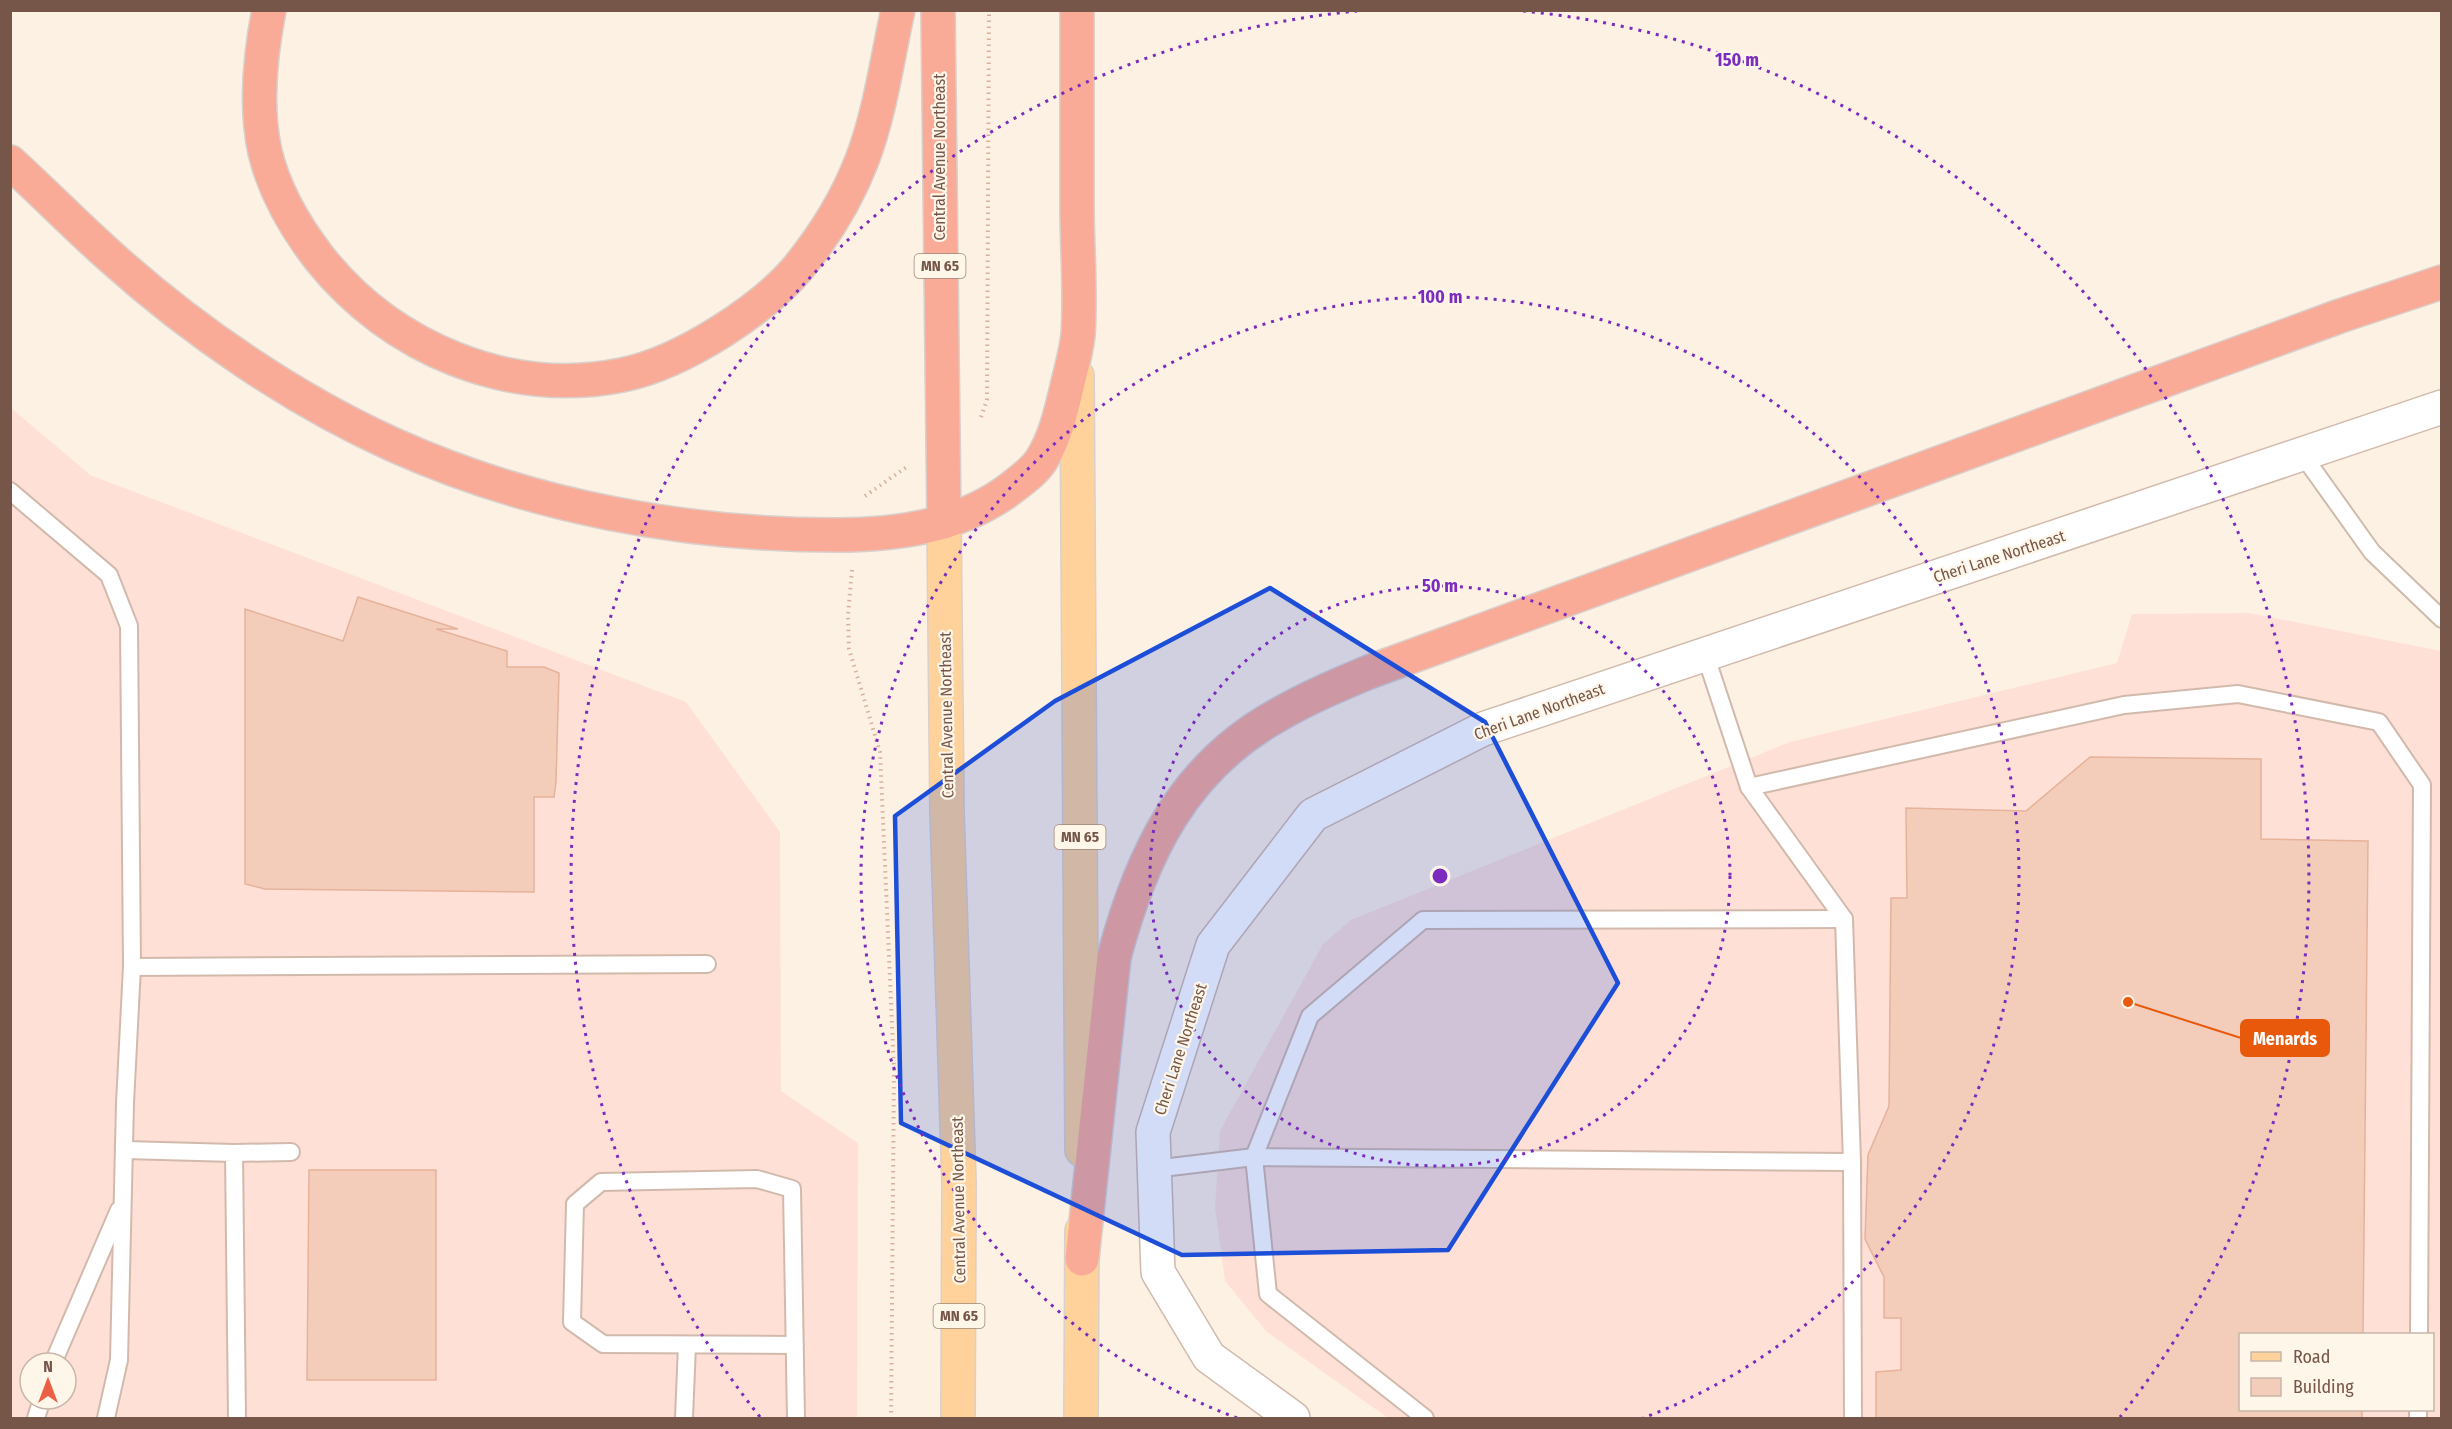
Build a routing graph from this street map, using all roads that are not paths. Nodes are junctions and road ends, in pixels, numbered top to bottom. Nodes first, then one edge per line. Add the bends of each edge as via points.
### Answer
1 (269, 10) edge
2 (898, 10) edge
3 (938, 10) edge
4 (1077, 10) edge
5 (10, 162) edge
6 (2442, 282) edge
7 (1078, 338) junction
8 (2442, 407) edge
9 (2302, 454) junction
10 (10, 491) edge
11 (944, 522) junction
12 (2442, 619) edge
13 (1705, 654) junction
14 (1749, 786) junction
15 (1844, 919) junction
16 (707, 964) dead end
17 (132, 967) junction
18 (125, 1150) junction
19 (291, 1152) dead end
20 (234, 1153) junction
21 (1254, 1157) junction
22 (1852, 1162) junction
23 (1154, 1169) junction
24 (123, 1201) junction
25 (1082, 1259) junction
26 (2419, 1333) edge
27 (687, 1345) junction
28 (795, 1345) junction
29 (58, 1351) edge
30 (106, 1419) edge
31 (237, 1419) edge
32 (684, 1419) edge
33 (796, 1419) edge
34 (958, 1419) edge
35 (1081, 1419) edge
36 (1293, 1419) edge
37 (1425, 1419) edge
38 (1853, 1419) edge

1 - 2 highway via 261,79 265,153 290,214 336,279 393,326 461,362 503,375 586,379 623,375 703,342 745,316 796,270 843,201 862,160
3 - 11 highway, Central Avenue Northeast / MN 65
4 - 7 highway, MN 65
5 - 11 highway via 111,257 206,333 294,391 395,445 505,487 652,521 767,533 856,536 914,530
6 - 25 highway via 1369,672 1276,716 1244,738 1190,786 1153,848 1126,911 1114,957
7 - 11 highway via 1056,435 1038,465 990,503
7 - 25 main road, MN 65 via 1075,414
8 - 9 street, Cheri Lane Northeast
9 - 12 lane via 2372,552
9 - 13 street, Cheri Lane Northeast
10 - 17 lane via 109,575 129,626
11 - 34 main road, Central Avenue Northeast / MN 65 via 947,812 959,1183
13 - 14 lane
13 - 23 street, Cheri Lane Northeast via 1483,729 1313,815 1213,945 1153,1131
14 - 15 lane
14 - 26 lane via 2124,705 2238,694 2379,722 2422,785
15 - 21 lane via 1424,920 1310,1016
15 - 22 lane
16 - 17 lane
17 - 18 lane
18 - 20 lane
18 - 24 lane
19 - 20 lane
20 - 31 lane
21 - 22 lane
21 - 23 lane
21 - 37 lane via 1268,1294
22 - 38 lane
23 - 36 street, Cheri Lane Northeast via 1158,1272 1209,1358
24 - 29 lane
24 - 30 lane via 119,1360
25 - 35 main road, MN 65
27 - 28 lane
27 - 28 lane via 603,1344 572,1322 575,1204 602,1182 757,1179 792,1190
27 - 32 lane
28 - 33 lane

